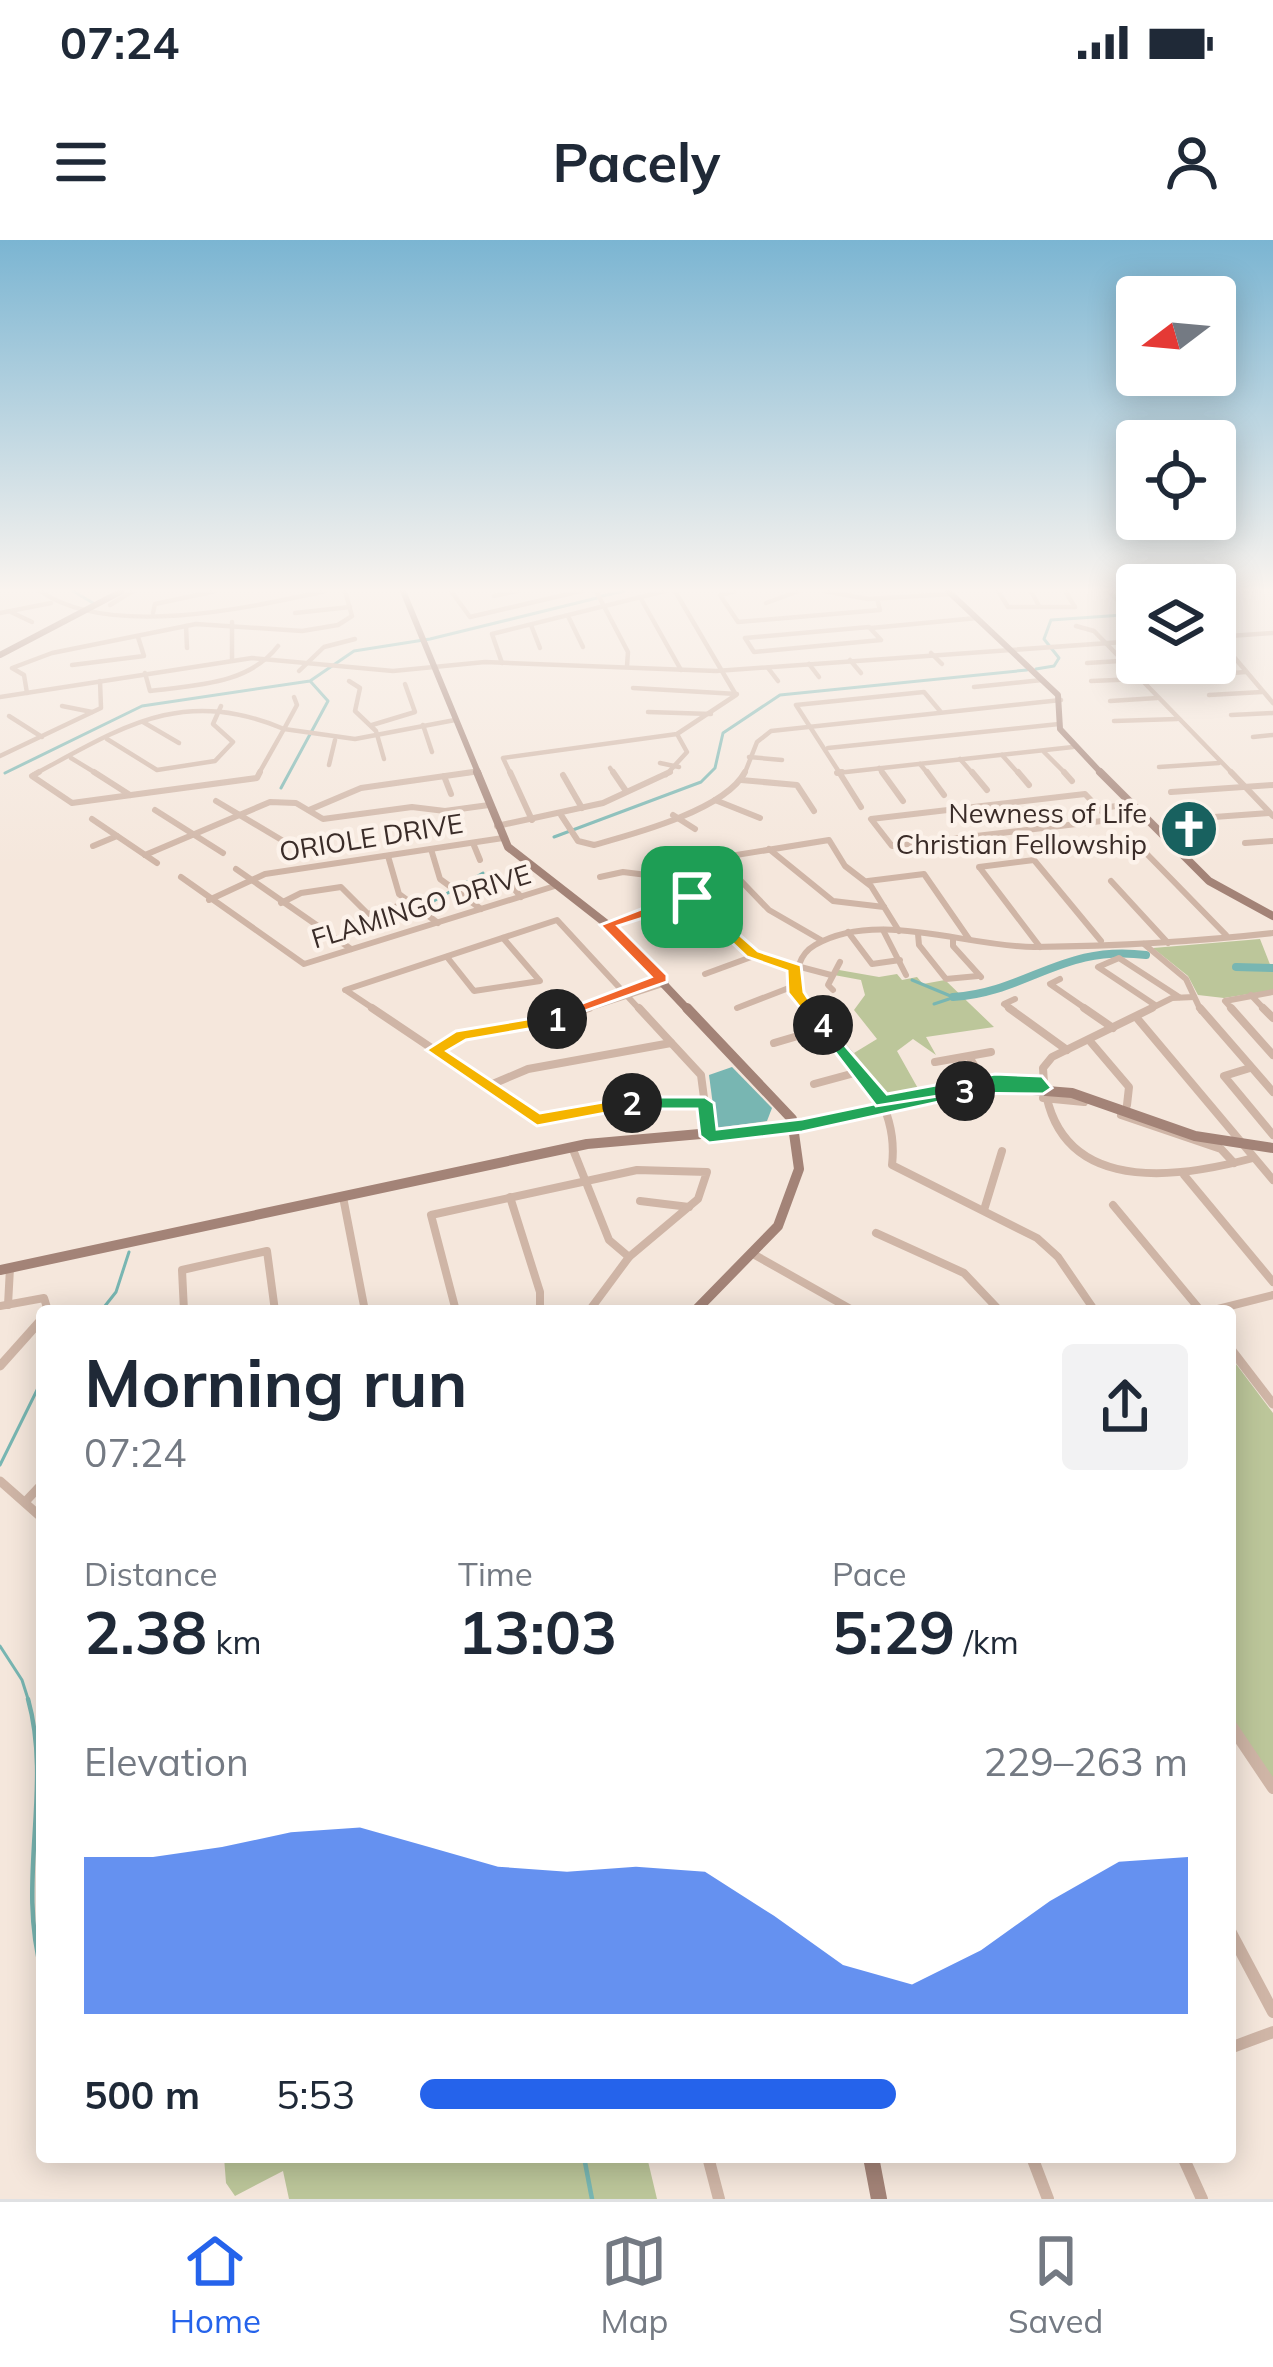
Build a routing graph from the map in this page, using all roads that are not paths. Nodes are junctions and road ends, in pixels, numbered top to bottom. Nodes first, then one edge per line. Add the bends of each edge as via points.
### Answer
1 (25, 682) edge
2 (91, 682) edge
3 (100, 682) edge
4 (147, 682) edge
5 (205, 682) edge
6 (351, 682) edge
7 (440, 682) edge
8 (731, 682) edge
9 (1018, 682) edge
10 (1044, 682) edge
11 (1255, 682) edge
12 (405, 684) dead end
13 (1145, 684) edge
14 (974, 687) dead end
15 (633, 688) dead end
16 (1263, 692) junction
17 (27, 693) junction
18 (737, 694) junction
19 (1209, 695) dead end
20 (0, 697) edge
21 (294, 698) dead end
22 (1159, 698) junction
23 (1060, 700) junction
24 (1110, 701) dead end
25 (1273, 703) edge
26 (62, 706) dead end
27 (220, 706) junction
28 (648, 712) dead end
29 (941, 712) junction
30 (1273, 712) edge
31 (93, 713) junction
32 (712, 714) junction
33 (1231, 715) dead end
34 (9, 716) dead end
35 (1179, 719) junction
36 (455, 720) junction
37 (141, 721) junction
38 (1114, 721) dead end
39 (1059, 724) junction
40 (370, 725) junction
41 (423, 725) junction
42 (811, 725) junction
43 (283, 729) junction
44 (677, 734) junction
45 (1273, 735) edge
46 (1252, 736) dead end
47 (43, 737) junction
48 (378, 737) junction
49 (106, 739) junction
50 (335, 740) junction
51 (179, 743) dead end
52 (1073, 747) junction
53 (826, 748) junction
54 (1042, 751) junction
55 (433, 752) dead end
56 (1002, 755) junction
57 (1, 757) edge
58 (70, 757) junction
59 (749, 757) junction
60 (384, 759) dead end
61 (960, 759) junction
62 (782, 760) dead end
63 (660, 763) dead end
64 (1221, 763) junction
65 (920, 764) junction
66 (328, 765) dead end
67 (610, 767) dead end
68 (680, 767) junction
69 (1159, 767) dead end
70 (879, 768) junction
71 (476, 773) junction
72 (837, 773) junction
73 (563, 775) dead end
74 (445, 777) junction
75 (742, 780) junction
76 (1072, 781) dead end
77 (1030, 784) dead end
78 (1273, 785) edge
79 (1245, 787) junction
80 (987, 790) dead end
81 (628, 792) junction
82 (1172, 792) dead end
83 (451, 794) dead end
84 (130, 795) junction
85 (944, 795) dead end
86 (715, 800) junction
87 (216, 801) dead end
88 (903, 801) dead end
89 (1130, 803) junction
90 (489, 805) junction
91 (861, 807) dead end
92 (1100, 807) junction
93 (584, 809) junction
94 (155, 810) dead end
95 (308, 810) junction
96 (435, 810) junction
97 (814, 811) dead end
98 (238, 814) junction
99 (1272, 814) edge
100 (561, 815) junction
101 (674, 815) junction
102 (428, 817) dead end
103 (1214, 817) dead end
104 (92, 818) dead end
105 (760, 818) dead end
106 (532, 820) junction
107 (497, 826) junction
108 (695, 829) dead end
109 (193, 834) junction
110 (117, 836) junction
111 (503, 838) junction
112 (311, 841) dead end
113 (1273, 842) edge
114 (473, 843) junction
115 (1246, 844) dead end
116 (93, 846) dead end
117 (768, 848) junction
118 (431, 849) junction
119 (1142, 849) dead end
120 (223, 853) dead end
121 (146, 855) junction
122 (388, 856) junction
123 (716, 856) junction
124 (479, 860) dead end
125 (157, 863) dead end
126 (236, 869) dead end
127 (600, 877) dead end
128 (182, 878) dead end
129 (679, 879) junction
130 (1112, 880) dead end
131 (867, 881) junction
132 (248, 882) junction
133 (511, 885) dead end
134 (558, 885) junction
135 (674, 892) junction
136 (521, 896) junction
137 (209, 900) junction
138 (414, 902) junction
139 (280, 903) junction
140 (884, 907) junction
141 (481, 909) junction
142 (1273, 916) edge
143 (438, 923) junction
144 (608, 925) junction
145 (718, 927) junction
146 (883, 930) junction
147 (848, 932) junction
148 (900, 932) junction
149 (918, 934) junction
150 (1273, 934) edge
151 (1226, 936) junction
152 (503, 938) junction
153 (953, 938) junction
154 (822, 940) junction
155 (970, 940) junction
156 (1101, 941) junction
157 (672, 943) dead end
158 (1144, 944) junction
159 (1169, 944) junction
160 (1040, 947) junction
161 (352, 950) junction
162 (755, 956) junction
163 (447, 957) junction
164 (900, 960) junction
165 (840, 962) dead end
166 (795, 968) junction
167 (705, 974) dead end
168 (831, 975) junction
169 (906, 975) dead end
170 (1060, 979) dead end
171 (663, 981) junction
172 (794, 986) junction
173 (832, 989) dead end
174 (1273, 992) edge
175 (624, 995) junction
176 (1251, 995) junction
177 (1179, 997) junction
178 (1194, 997) junction
179 (1016, 999) dead end
180 (1156, 1006) junction
181 (737, 1008) dead end
182 (1135, 1017) junction
183 (1273, 1018) edge
184 (1244, 1023) junction
185 (1216, 1027) junction
186 (825, 1028) junction
187 (1113, 1028) junction
188 (1089, 1040) junction
189 (671, 1042) junction
190 (774, 1043) dead end
191 (434, 1050) junction
192 (1067, 1050) junction
193 (991, 1052) dead end
194 (1273, 1054) edge
195 (971, 1060) junction
196 (935, 1062) dead end
197 (1252, 1067) junction
198 (862, 1071) junction
199 (814, 1084) dead end
200 (985, 1084) junction
201 (488, 1086) junction
202 (1043, 1089) junction
203 (1273, 1092) edge
204 (705, 1103) junction
205 (884, 1104) junction
206 (1126, 1105) junction
207 (784, 1106) junction
208 (815, 1120) junction
209 (794, 1124) junction
210 (773, 1128) junction
211 (709, 1136) junction
212 (1273, 1141) edge
213 (798, 1144) junction
214 (572, 1147) junction
215 (1247, 1148) junction
216 (1002, 1151) dead end
217 (1234, 1163) junction
218 (1184, 1175) junction
219 (585, 1180) junction
220 (1273, 1180) edge
221 (344, 1197) junction
222 (510, 1197) junction
223 (640, 1201) dead end
224 (1113, 1205) dead end
225 (689, 1207) junction
226 (984, 1210) junction
227 (876, 1233) dead end
228 (753, 1254) junction
229 (629, 1257) junction
230 (5, 1269) edge
231 (1273, 1282) edge
232 (1273, 1295) edge
233 (184, 1305) edge
234 (274, 1305) edge
235 (364, 1305) edge
236 (454, 1305) edge
237 (540, 1305) edge
238 (593, 1305) edge
239 (701, 1305) edge
240 (843, 1305) edge
241 (994, 1305) edge
242 (1091, 1305) edge
243 (1201, 1305) edge
244 (1231, 1305) edge
245 (4, 1306) edge
246 (36, 1306) edge
247 (36, 1326) edge
248 (1236, 1356) edge
249 (0, 1366) edge
250 (1273, 1404) edge
251 (0, 1481) edge
252 (36, 1490) edge
253 (25, 1502) junction
254 (36, 1512) edge
255 (1236, 1733) edge
256 (1273, 1788) edge
257 (1236, 1942) edge
258 (1273, 2012) edge
259 (1273, 2032) edge
260 (1236, 2046) edge
261 (710, 2163) edge
262 (872, 2163) edge
263 (1033, 2163) edge
264 (1186, 2163) edge
265 (719, 2199) edge
266 (879, 2199) edge
267 (1048, 2199) edge
268 (1202, 2199) edge

1 - 17 street
2 - 17 street
3 - 31 street via 105,702
4 - 5 street via 150,692
6 - 40 street via 361,692 356,713
7 - 36 main road
8 - 18 street
9 - 14 street
10 - 23 main road
11 - 16 street
12 - 40 street via 415,712
13 - 22 street
15 - 18 street
16 - 19 street
16 - 25 street
17 - 20 street
18 - 32 street
21 - 43 street
22 - 24 street
22 - 35 street
23 - 29 street
23 - 39 main road
26 - 31 street
27 - 37 street
27 - 43 street
27 - 49 street via 213,724 233,740 223,757 157,770
28 - 32 street
29 - 42 street
29 - 42 street via 923,692 796,704
30 - 33 street
31 - 47 street
32 - 44 street
34 - 47 street
35 - 38 street
35 - 64 street
36 - 41 street
36 - 71 main road
37 - 49 street
37 - 51 street
39 - 52 main road
39 - 53 street
40 - 48 street
41 - 48 street
41 - 55 street
42 - 53 street
42 - 59 street via 764,734
43 - 50 street
43 - 84 street via 257,778
44 - 68 street via 687,752
44 - 106 street via 503,758
45 - 46 street
47 - 57 street
48 - 50 street
48 - 60 street
49 - 58 street
50 - 66 street
52 - 54 street
52 - 89 main road
53 - 72 street
54 - 56 street
54 - 76 street
56 - 61 street
56 - 77 street
58 - 84 street
58 - 84 street via 32,776 72,803
59 - 62 street
59 - 75 street
61 - 65 street
61 - 80 street
63 - 68 street
64 - 69 street
64 - 79 street
65 - 70 street
65 - 85 street
67 - 81 street
68 - 81 street
70 - 72 street
70 - 88 street
71 - 74 street
71 - 90 main road
72 - 91 street
73 - 93 street
74 - 83 street
74 - 95 street via 361,788
75 - 86 street
75 - 97 street via 797,785
78 - 79 street
79 - 82 street
79 - 99 street
81 - 93 street
86 - 101 street
86 - 105 street
87 - 98 street
89 - 92 street
89 - 142 main road via 1209,880
90 - 96 street
90 - 107 main road
92 - 92 street via 1110,820 892,846 872,819 1085,794
93 - 100 street
94 - 109 street
95 - 96 street via 323,819
95 - 98 street via 280,801
96 - 102 street
98 - 109 street
98 - 112 street via 285,842
99 - 103 street
100 - 101 street via 588,846
100 - 106 street
101 - 108 street
104 - 110 street
106 - 107 street
107 - 111 main road
109 - 120 street
109 - 121 street
110 - 116 street
110 - 121 street
111 - 114 street, ORIOLE DRIVE
111 - 134 main road
113 - 115 street
114 - 118 street, ORIOLE DRIVE
114 - 124 street
117 - 123 street
117 - 131 street via 829,840
117 - 140 street via 820,898
118 - 122 street, ORIOLE DRIVE
118 - 141 street via 440,879
119 - 151 street
121 - 125 street
122 - 132 street, ORIOLE DRIVE
122 - 138 street via 397,891
123 - 129 street via 693,862
123 - 154 street via 770,910
126 - 132 street, ORIOLE DRIVE
127 - 129 street
128 - 137 street, FLAMINGO DRIVE
129 - 135 street
130 - 159 street
131 - 140 street
131 - 155 street via 924,874
132 - 137 street, ORIOLE DRIVE
132 - 139 street
133 - 136 street
134 - 136 street, FLAMINGO DRIVE
134 - 144 main road
135 - 144 street via 654,910
135 - 145 street via 692,897
136 - 141 street, FLAMINGO DRIVE
137 - 161 street, FLAMINGO DRIVE via 304,964
138 - 139 street via 368,914 341,887
138 - 143 street
139 - 161 street
140 - 148 street
141 - 143 street, FLAMINGO DRIVE
143 - 161 street, FLAMINGO DRIVE
144 - 171 main road
145 - 157 street
145 - 162 street
146 - 147 street
146 - 148 street
146 - 164 street
147 - 154 street
147 - 164 street via 872,964
148 - 149 street
149 - 153 street
149 - 153 street via 946,979 980,977
150 - 151 street
151 - 159 street
152 - 163 street
152 - 163 street via 540,981 474,991
152 - 175 street via 557,920
153 - 155 street
154 - 166 street
155 - 160 street
156 - 158 street
156 - 160 street
156 - 160 street via 1034,860 979,867
158 - 159 street
158 - 178 street via 1186,979
162 - 166 street
162 - 167 street
163 - 191 street via 345,990
164 - 169 street
165 - 168 street
166 - 168 street
166 - 172 street
168 - 173 street
170 - 187 street via 1050,984
171 - 175 street
171 - 207 main road
172 - 181 street
172 - 186 street
174 - 176 street
175 - 189 street
175 - 191 street via 546,1022 462,1035
176 - 183 street
176 - 184 street via 1225,1001
177 - 178 street
177 - 180 street
177 - 180 street via 1120,958 1098,968
178 - 185 street
179 - 192 street via 1004,1004
180 - 182 street
182 - 187 street
182 - 215 street
184 - 185 street
184 - 194 street
185 - 197 street
186 - 190 street
186 - 198 street
187 - 188 street
188 - 192 street
188 - 206 street via 1129,1087
189 - 201 street
189 - 204 street via 701,1075
191 - 201 street
192 - 202 street via 1046,1063
193 - 195 street
195 - 196 street
195 - 200 street
197 - 203 street
197 - 212 street via 1224,1076
198 - 199 street
198 - 205 street
200 - 202 main road
200 - 205 main road
201 - 204 street via 537,1119 622,1103
202 - 206 main road
202 - 215 main road
202 - 217 street via 1214,1146
202 - 218 street via 1065,1136 1090,1157 1134,1174
204 - 211 street
205 - 208 main road
205 - 226 street via 896,1131 892,1165
206 - 215 main road
207 - 208 main road
207 - 209 main road
207 - 210 main road
208 - 209 main road
208 - 213 main road
209 - 210 main road
209 - 213 main road
210 - 211 main road
210 - 213 main road
211 - 214 main road
212 - 215 main road
213 - 228 main road via 785,1210
214 - 219 street
214 - 221 main road
215 - 217 street
215 - 220 street
216 - 226 street
217 - 218 street
218 - 231 street
219 - 222 street
219 - 225 street via 637,1170 707,1172
219 - 229 street via 609,1240
221 - 230 main road
221 - 235 street
222 - 236 street via 431,1215
222 - 237 street
223 - 225 street
224 - 243 street
225 - 229 street
226 - 242 street via 1049,1247
227 - 241 street via 964,1273
228 - 239 main road
228 - 240 street
229 - 238 street
230 - 245 street
232 - 244 street
233 - 234 street via 182,1270 267,1251
245 - 246 street
247 - 249 street
248 - 250 street
251 - 253 street
252 - 253 street
253 - 254 street
255 - 256 street
257 - 258 street
259 - 260 street
261 - 265 street
262 - 266 main road
263 - 267 street
264 - 268 street

